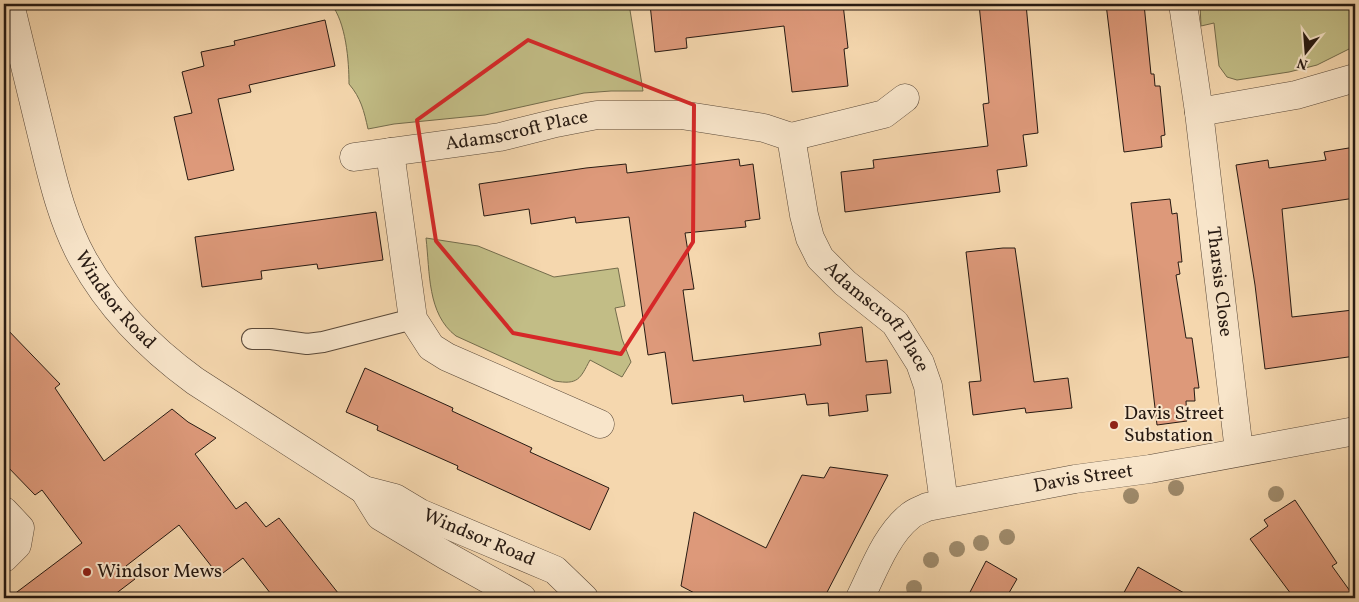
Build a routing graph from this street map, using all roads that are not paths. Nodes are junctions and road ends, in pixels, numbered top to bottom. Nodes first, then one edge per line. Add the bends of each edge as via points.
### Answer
1 (10, 4) edge
2 (1184, 4) edge
3 (1355, 78) edge
4 (905, 98) dead end
5 (1199, 112) junction
6 (791, 137) junction
7 (390, 152) junction
8 (354, 157) dead end
9 (414, 318) junction
10 (252, 339) dead end
11 (600, 424) dead end
12 (1355, 431) edge
13 (1239, 452) junction
14 (364, 490) junction
15 (944, 503) junction
16 (4, 511) edge
17 (4, 558) edge
18 (522, 598) edge
19 (584, 598) edge
20 (860, 598) edge

1 - 14 street, Windsor Road via 54,184 72,237 109,299 176,367
2 - 5 street, Tharsis Close
3 - 5 street via 1296,96
4 - 6 street via 884,114
5 - 13 street, Tharsis Close
6 - 7 street, Adamscroft Place via 764,128 681,115 597,116 500,137
6 - 15 street, Adamscroft Place via 804,214 810,238 820,258 845,283 895,323 920,363 928,386
7 - 8 street, Adamscroft Place
7 - 9 street
9 - 10 lane via 323,342 307,344
9 - 11 street via 431,348
12 - 13 street, Davis Street
13 - 15 street, Davis Street
14 - 18 street, Windsor Road via 380,516
14 - 19 street, Windsor Road via 395,498 428,517 556,570
15 - 20 street, Davis Street via 927,507 899,525
16 - 17 street via 20,528 17,545

